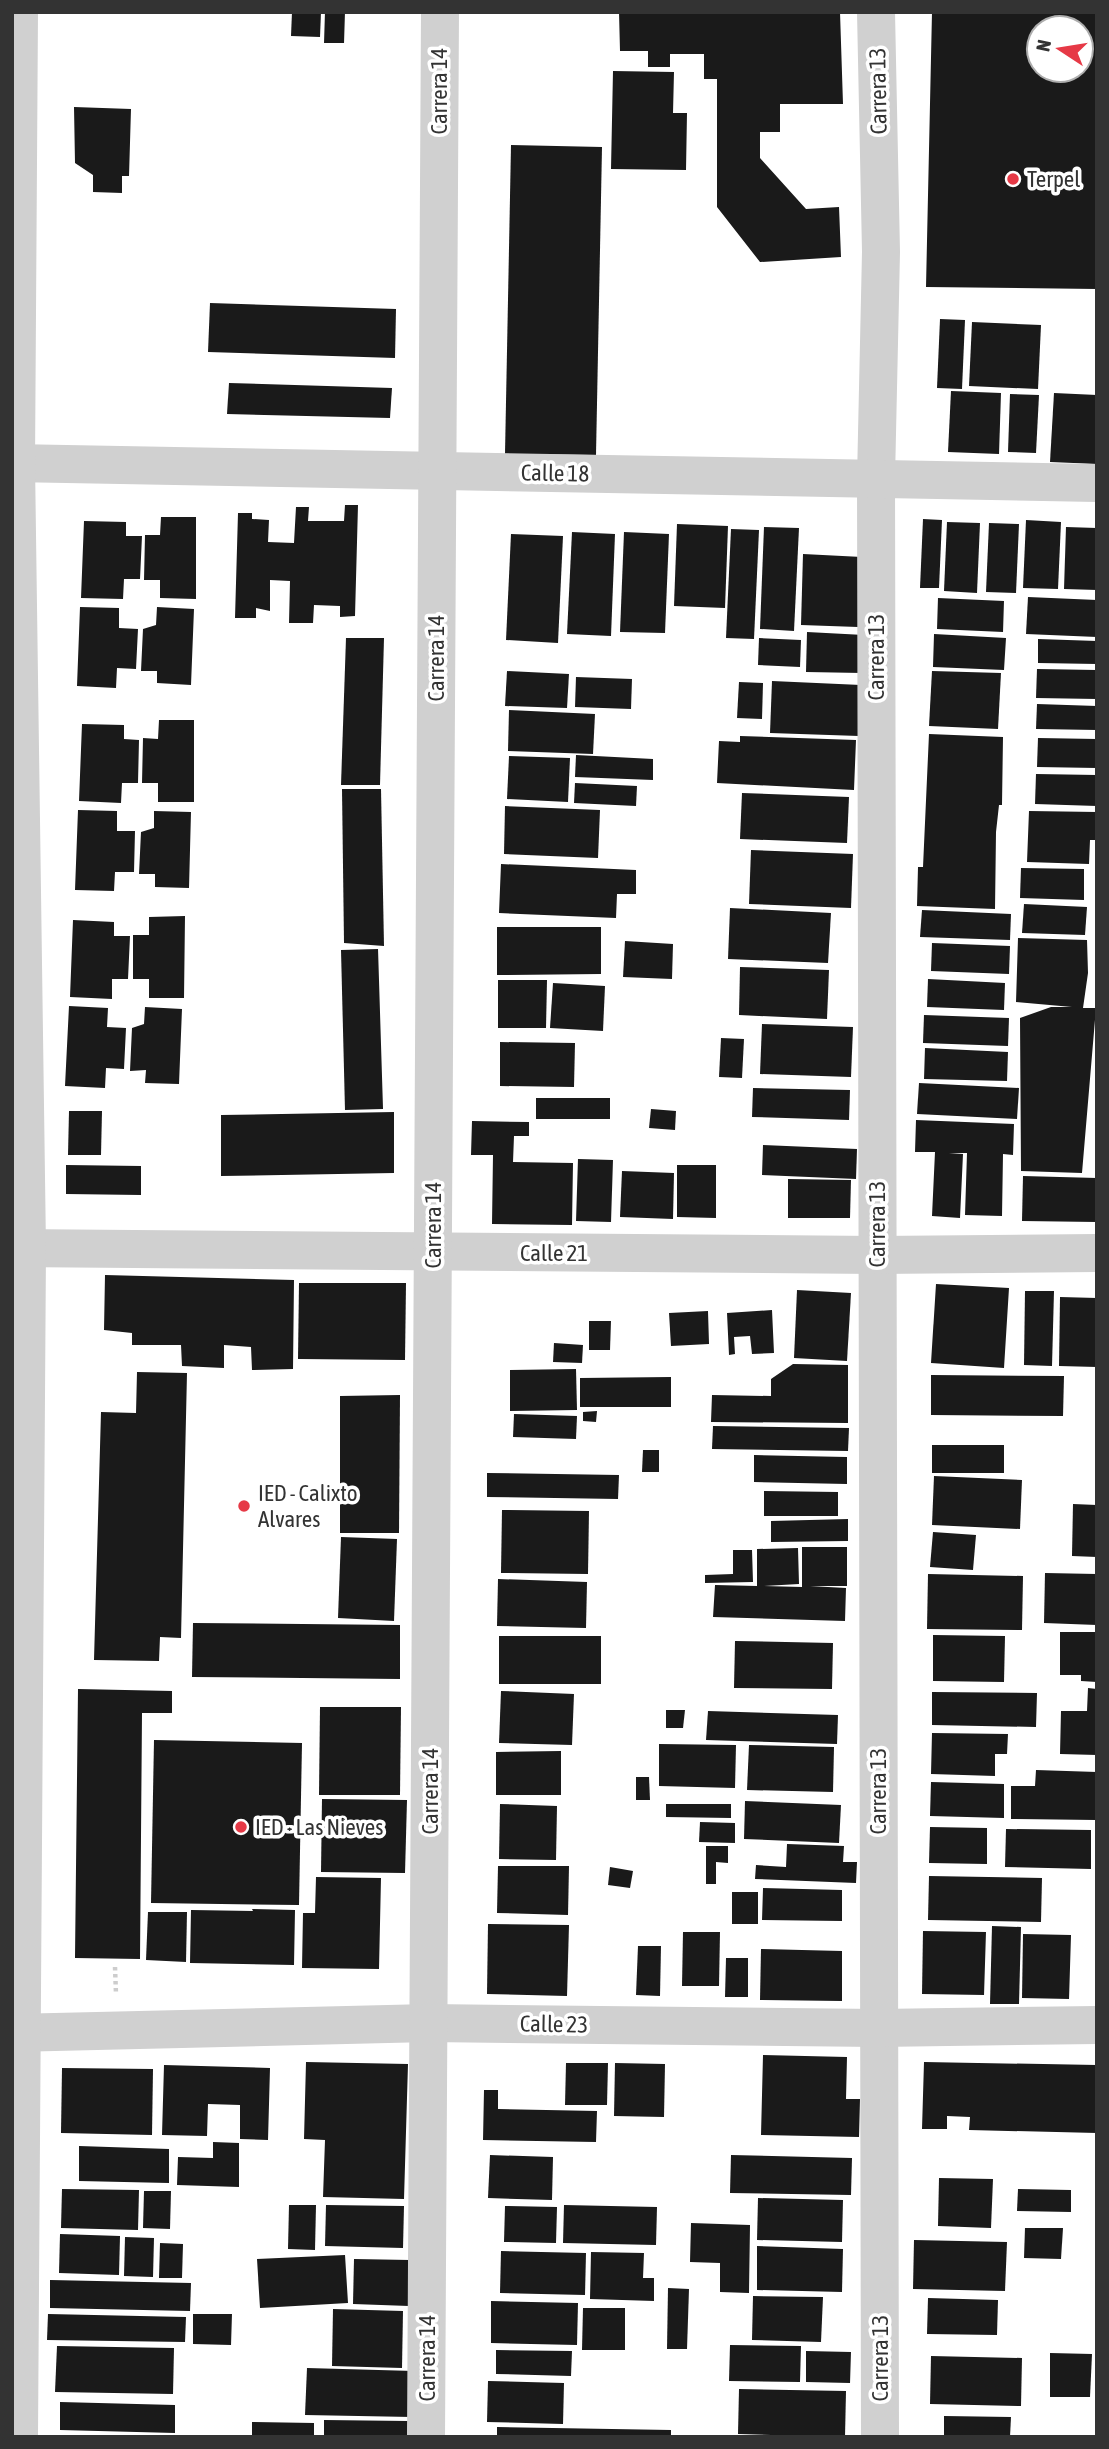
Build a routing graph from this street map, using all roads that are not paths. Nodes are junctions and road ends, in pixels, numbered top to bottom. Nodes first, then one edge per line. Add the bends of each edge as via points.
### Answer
1 (19, 12) edge
2 (440, 12) edge
3 (876, 12) edge
4 (14, 464) edge
5 (438, 471) junction
6 (876, 479) junction
7 (1097, 483) edge
8 (20, 1248) edge
9 (433, 1252) junction
10 (1097, 1253) edge
11 (877, 1255) junction
12 (18, 1876) edge
13 (429, 2023) junction
14 (1097, 2025) edge
15 (878, 2028) junction
16 (17, 2033) edge
17 (19, 2437) edge
18 (426, 2437) edge
19 (880, 2437) edge

1 - 4 street
2 - 5 street, Carrera 14
3 - 6 street, Carrera 13 via 881,252
4 - 5 street, Calle 18
4 - 8 street
5 - 6 street, Calle 18
5 - 9 street, Carrera 14
6 - 7 street, Calle 18
6 - 11 street, Carrera 13
8 - 9 street, Calle 21
8 - 12 street
9 - 11 street, Calle 21
9 - 13 street, Carrera 14
10 - 11 street, Calle 21
11 - 15 street, Carrera 13
12 - 16 street
13 - 15 street, Calle 23
13 - 16 street, Calle 23
13 - 18 street, Carrera 14
14 - 15 street, Calle 23
15 - 19 street, Carrera 13
16 - 17 street

